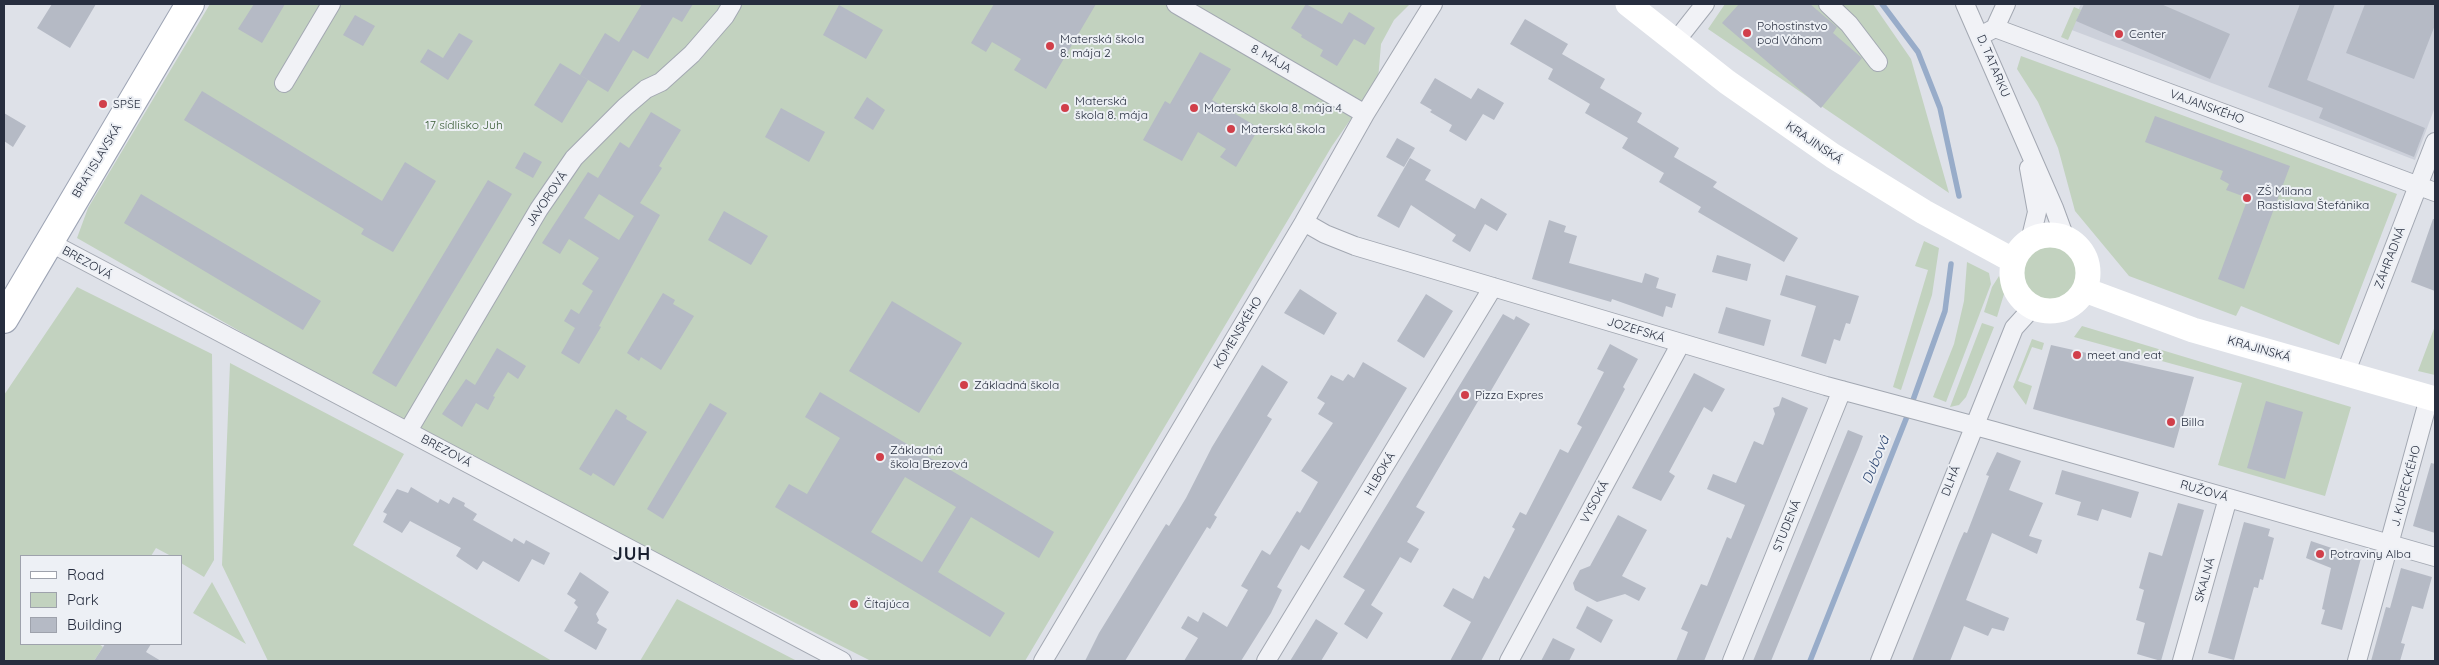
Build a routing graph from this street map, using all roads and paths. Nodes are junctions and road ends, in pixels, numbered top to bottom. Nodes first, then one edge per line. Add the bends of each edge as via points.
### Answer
1 (190, 4) edge
2 (331, 4) edge
3 (732, 4) edge
4 (1176, 4) edge
5 (1433, 4) edge
6 (1628, 4) edge
7 (1705, 4) edge
8 (1828, 4) edge
9 (1965, 4) edge
10 (2006, 4) edge
11 (1988, 32) junction
12 (1675, 42) junction
13 (1878, 62) dead end
14 (284, 83) dead end
15 (1365, 114) junction
16 (2019, 129) junction
17 (2435, 142) edge
18 (2418, 186) junction
19 (2435, 192) edge
20 (1304, 222) junction
21 (2065, 238) junction
22 (2030, 241) junction
23 (49, 242) junction
24 (2014, 261) junction
25 (1494, 287) junction
26 (2085, 290) junction
27 (2033, 307) junction
28 (4, 319) edge
29 (1681, 343) junction
30 (2345, 374) junction
31 (1842, 390) junction
32 (2432, 398) edge
33 (1973, 426) junction
34 (408, 431) junction
35 (2228, 498) junction
36 (2390, 544) junction
37 (2435, 557) edge
38 (842, 661) edge
39 (1044, 661) edge
40 (1266, 661) edge
41 (1509, 661) edge
42 (1732, 661) edge
43 (1880, 661) edge
44 (2182, 661) edge
45 (2357, 661) edge

1 - 23 main road, BRATISLAVSKÁ
2 - 14 street
3 - 34 street, JAVOROVÁ via 692,54 661,82 646,89 625,107 574,158 539,209
4 - 15 street, 8. MÁJA
5 - 15 street, KOMENSKÉHO
6 - 12 main road, KRAJINSKÁ
7 - 12 street
8 - 13 street via 1849,24
9 - 11 street, D. TATARKU
10 - 11 street
11 - 16 street, D. TATARKU
11 - 18 street, VAJANSKÉHO
12 - 24 main road, KRAJINSKÁ via 1833,156
15 - 20 street, KOMENSKÉHO
16 - 21 street, D. TATARKU
16 - 22 street, D. TATARKU via 2037,212
17 - 18 street, ZÁHRADNÁ
18 - 19 street, VAJANSKÉHO
18 - 30 street, ZÁHRADNÁ
20 - 25 street, JOZEFSKÁ via 1355,246
20 - 39 street, KOMENSKÉHO
21 - 22 main road via 2047,235
21 - 26 main road via 2085,257 2088,277
22 - 24 main road
23 - 28 main road, BRATISLAVSKÁ
23 - 34 street, BREZOVÁ
24 - 27 main road via 2012,275 2015,288
25 - 29 street, JOZEFSKÁ
25 - 40 street, HLBOKÁ
26 - 27 main road via 2075,303 2062,310 2047,312
26 - 30 main road, KRAJINSKÁ via 2194,330
27 - 33 street, DLHÁ via 2014,328
29 - 31 street, JOZEFSKÁ
29 - 41 street, VYSOKÁ
30 - 32 main road, KRAJINSKÁ
31 - 33 street, JOZEFSKÁ
31 - 42 street, STUDENÁ
32 - 36 street, J. KUPECKÉHO
33 - 35 street, RUŽOVÁ
33 - 43 street, DLHÁ
34 - 38 street, BREZOVÁ
35 - 36 street, RUŽOVÁ
35 - 44 street, SKALNÁ
36 - 37 street, RUŽOVÁ
36 - 45 street, J. KUPECKÉHO

